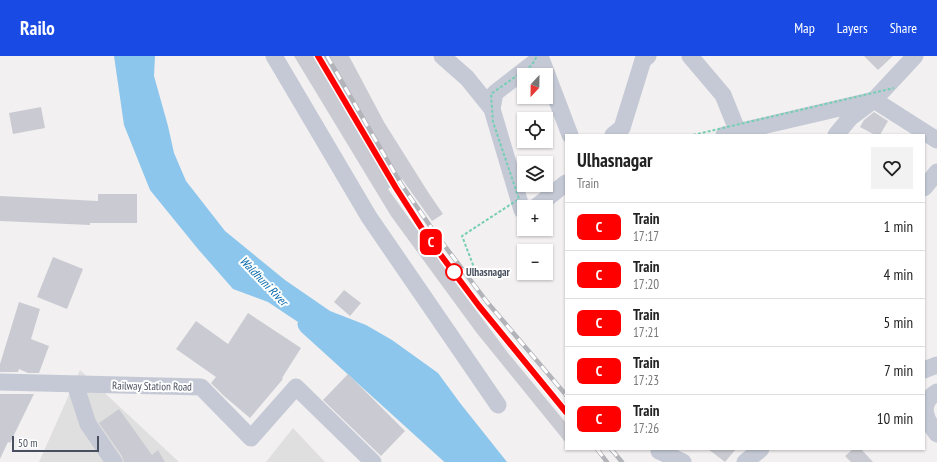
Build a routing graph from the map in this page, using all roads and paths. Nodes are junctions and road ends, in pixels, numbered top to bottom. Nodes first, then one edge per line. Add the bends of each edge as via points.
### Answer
1 (274, 56) edge
2 (442, 56) edge
3 (648, 56) edge
4 (690, 56) edge
5 (915, 56) edge
6 (539, 57) edge
7 (894, 88) dead end
8 (874, 100) junction
9 (492, 109) junction
10 (731, 133) edge
11 (570, 134) edge
12 (614, 134) edge
13 (697, 134) edge
14 (837, 134) edge
15 (937, 140) edge
16 (937, 172) edge
17 (565, 184) edge
18 (925, 187) edge
19 (519, 200) edge
20 (519, 200) edge
21 (545, 200) edge
22 (517, 207) edge
23 (475, 270) dead end
24 (937, 365) edge
25 (925, 370) edge
26 (0, 382) edge
27 (74, 384) junction
28 (937, 392) edge
29 (498, 405) dead end
30 (937, 434) edge
31 (760, 450) edge
32 (660, 451) dead end
33 (114, 462) edge
34 (373, 462) edge
35 (682, 462) edge
36 (745, 462) edge

1 - 29 street via 369,217
2 - 9 street via 467,78
3 - 12 street via 643,60 622,128
4 - 10 street via 723,95
5 - 8 street
6 - 9 street via 495,93
6 - 9 path, bridge via 532,65 491,94
6 - 11 street
7 - 13 path, bridge
8 - 10 street
8 - 14 street via 850,118
8 - 15 street
9 - 19 street
9 - 20 path, bridge via 493,122
16 - 18 street
17 - 21 street
22 - 23 path, bridge via 462,236
24 - 25 street
26 - 27 street, Railway Station Road
27 - 33 street via 88,424
27 - 34 street, Railway Station Road via 200,387 251,438 296,387
28 - 30 street via 932,394 925,406 925,415
31 - 36 street
32 - 35 street

